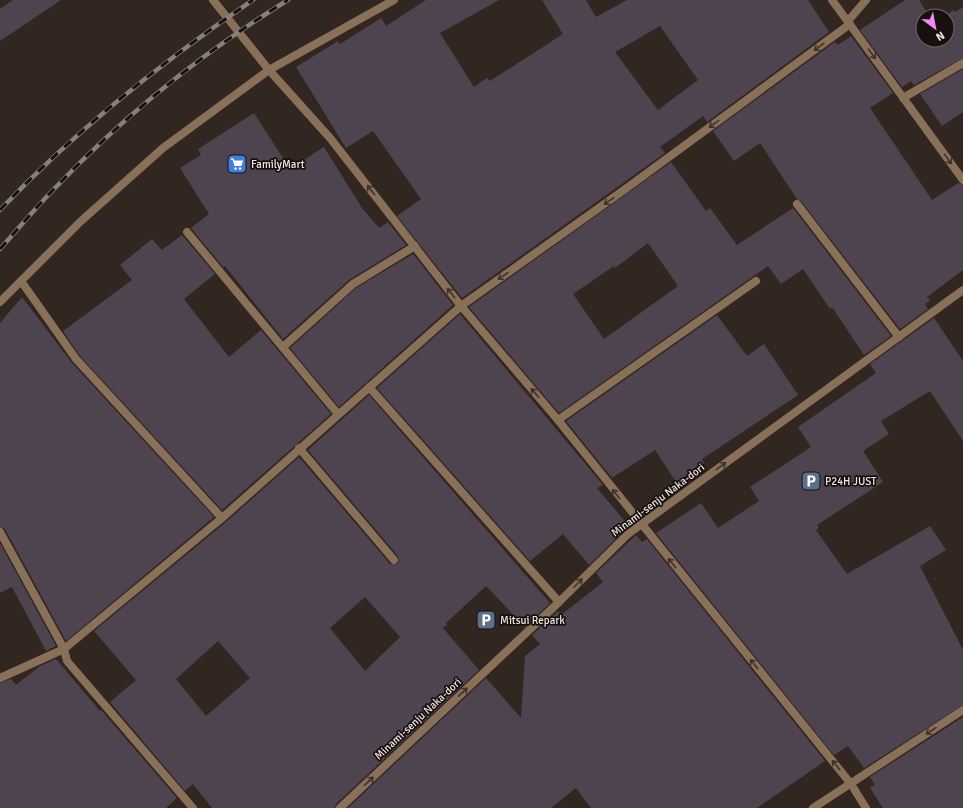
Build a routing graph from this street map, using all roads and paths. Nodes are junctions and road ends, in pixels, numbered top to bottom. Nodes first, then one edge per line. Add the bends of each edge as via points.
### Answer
1 (213, 0) edge
2 (394, 0) edge
3 (832, 0) edge
4 (866, 0) edge
5 (849, 22) junction
6 (963, 63) edge
7 (269, 70) junction
8 (903, 98) junction
9 (963, 180) edge
10 (797, 204) dead end
11 (187, 232) dead end
12 (415, 246) junction
13 (21, 281) junction
14 (756, 281) dead end
15 (963, 290) edge
16 (0, 302) edge
17 (461, 306) junction
18 (899, 337) junction
19 (284, 347) junction
20 (369, 387) junction
21 (338, 414) junction
22 (558, 420) junction
23 (299, 448) junction
24 (222, 518) junction
25 (641, 524) junction
26 (0, 532) edge
27 (394, 560) dead end
28 (559, 602) junction
29 (64, 649) junction
30 (1, 674) edge
31 (963, 710) edge
32 (851, 784) junction
33 (193, 808) edge
34 (340, 808) edge
35 (813, 808) edge
36 (866, 808) edge

1 - 7 street
2 - 7 street
3 - 5 street
4 - 5 street
5 -> 8 street
5 -> 17 street via 618,194
6 - 8 street
12 -> 7 street via 330,138
7 - 13 street via 163,148 80,222
8 -> 9 street
10 - 18 street
11 - 19 street
17 -> 12 street
12 - 19 street via 353,284
13 - 16 street
13 - 24 street via 76,359
14 - 22 street
15 - 18 street, Minami-senju Naka-dori
17 - 20 street
22 -> 17 street
25 -> 18 street, Minami-senju Naka-dori
19 - 21 street
20 - 21 street
20 - 28 street
21 - 23 street
25 -> 22 street
23 - 24 street
23 - 27 street
24 - 29 street
28 -> 25 street, Minami-senju Naka-dori
32 -> 25 street
26 - 29 street
34 -> 28 street, Minami-senju Naka-dori
29 - 30 street
29 - 33 street via 67,661
31 -> 32 street
32 - 35 street
32 - 36 street

